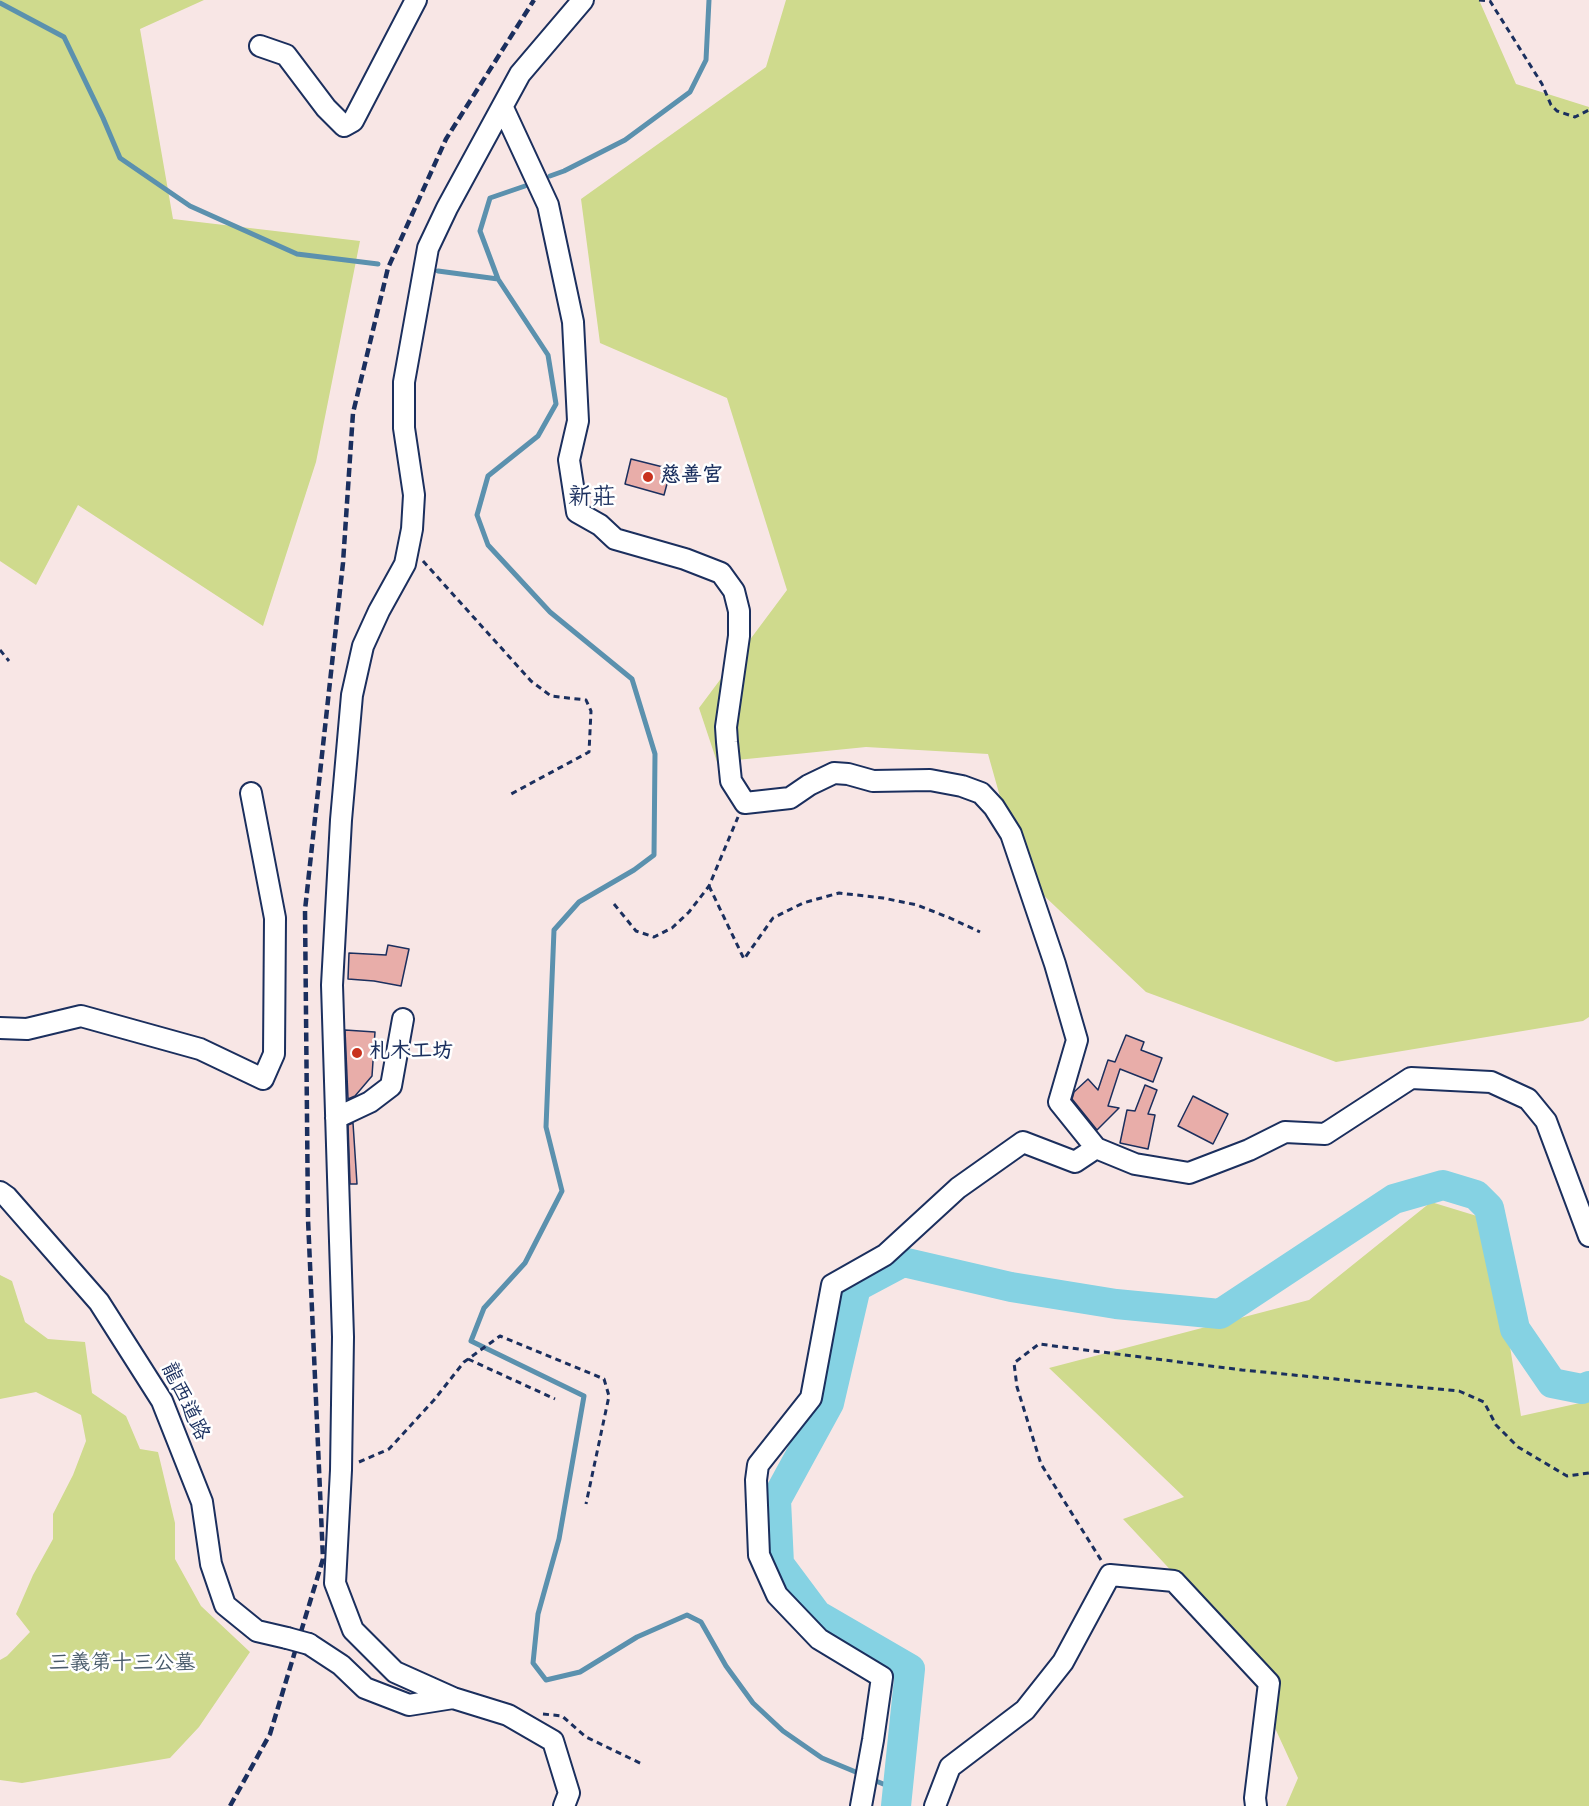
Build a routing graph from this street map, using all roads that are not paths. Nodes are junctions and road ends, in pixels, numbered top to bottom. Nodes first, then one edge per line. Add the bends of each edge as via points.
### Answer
1 (416, 0) edge
2 (582, 0) edge
3 (260, 46) dead end
4 (503, 108) junction
5 (251, 793) dead end
6 (403, 1019) dead end
7 (0, 1028) edge
8 (336, 1118) junction
9 (1096, 1148) junction
10 (0, 1192) edge
11 (1589, 1236) edge
12 (453, 1698) junction
13 (564, 1806) edge
14 (861, 1806) edge
15 (935, 1806) edge
16 (1256, 1806) edge

1 - 3 street via 353,121 344,126 286,55
2 - 4 street via 520,74
4 - 8 street via 428,248 404,382 404,428 414,495 412,529 405,564 363,646 352,695 332,985
4 - 9 street via 548,205 573,322 578,421 569,460 577,512 615,538 721,573 734,591 739,636 726,727 731,782 745,803 790,798 834,774 848,774 873,781 930,780 962,786 981,793 994,807 1011,834 1077,1040 1059,1102
5 - 7 street via 275,918 274,1054 263,1079 201,1049 81,1016 27,1029
6 - 8 street via 391,1086 370,1102
8 - 12 street via 343,1337 335,1583 353,1630 395,1672
9 - 11 street via 1135,1164 1189,1173 1285,1132 1325,1134 1411,1078 1491,1082 1528,1099 1546,1121
9 - 14 street via 1075,1162 1023,1142 958,1188 885,1255 832,1285 811,1398 758,1465 759,1555 777,1595 819,1640 882,1677
10 - 12 street, 龍西道路, bridge via 99,1302 162,1401 202,1502 211,1564 225,1605 257,1631 309,1644 341,1665 365,1688 409,1705
12 - 13 street via 508,1715 553,1741 568,1793
15 - 16 street via 950,1767 1025,1710 1064,1662 1110,1575 1174,1581 1269,1683

